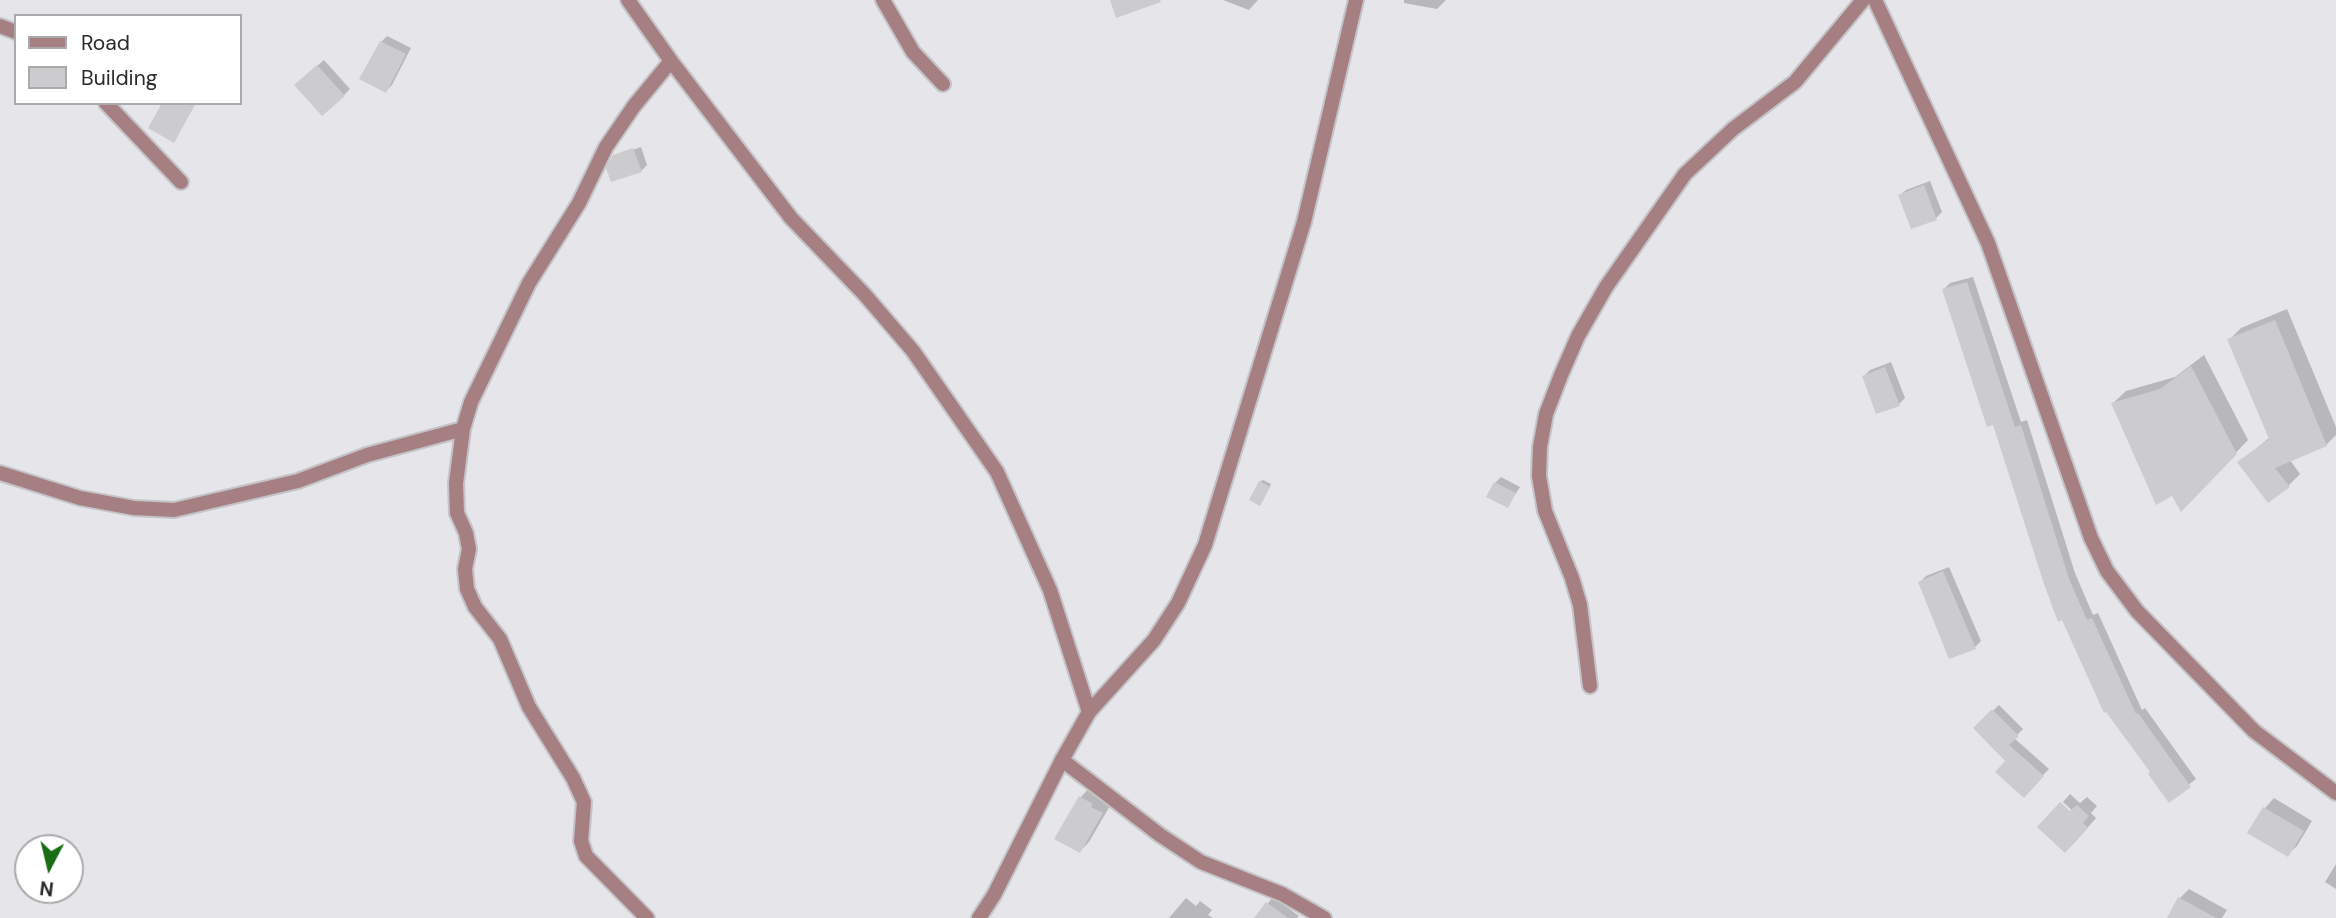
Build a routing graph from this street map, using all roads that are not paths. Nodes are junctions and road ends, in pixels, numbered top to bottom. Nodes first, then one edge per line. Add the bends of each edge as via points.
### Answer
1 (628, 0) edge
2 (883, 0) edge
3 (1356, 0) edge
4 (1863, 0) edge
5 (1875, 0) edge
6 (671, 61) junction
7 (943, 84) dead end
8 (108, 105) edge
9 (181, 182) dead end
10 (463, 429) junction
11 (0, 473) edge
12 (1590, 686) dead end
13 (1089, 712) junction
14 (1062, 760) junction
15 (2336, 793) edge
16 (647, 918) edge
17 (979, 918) edge
18 (1324, 918) edge

1 - 6 street
2 - 7 street via 913,52
3 - 13 street via 1304,222 1205,545 1178,603 1154,640
4 - 12 street via 1795,82 1733,129 1685,174 1605,287 1561,374 1546,414 1539,476 1545,511 1580,605
5 - 15 street via 1988,243 2091,538 2107,571 2137,611 2254,731
6 - 10 street via 606,147 579,203 529,283 471,402
6 - 13 street via 791,218 913,351 997,472 1050,590
8 - 9 street
10 - 11 street via 367,455 298,481 174,510 80,498
10 - 16 street via 456,483 457,513 468,549 467,589 500,639 529,707 584,802 581,841 586,856
13 - 14 street
14 - 17 street
14 - 18 street via 1201,862 1282,894

